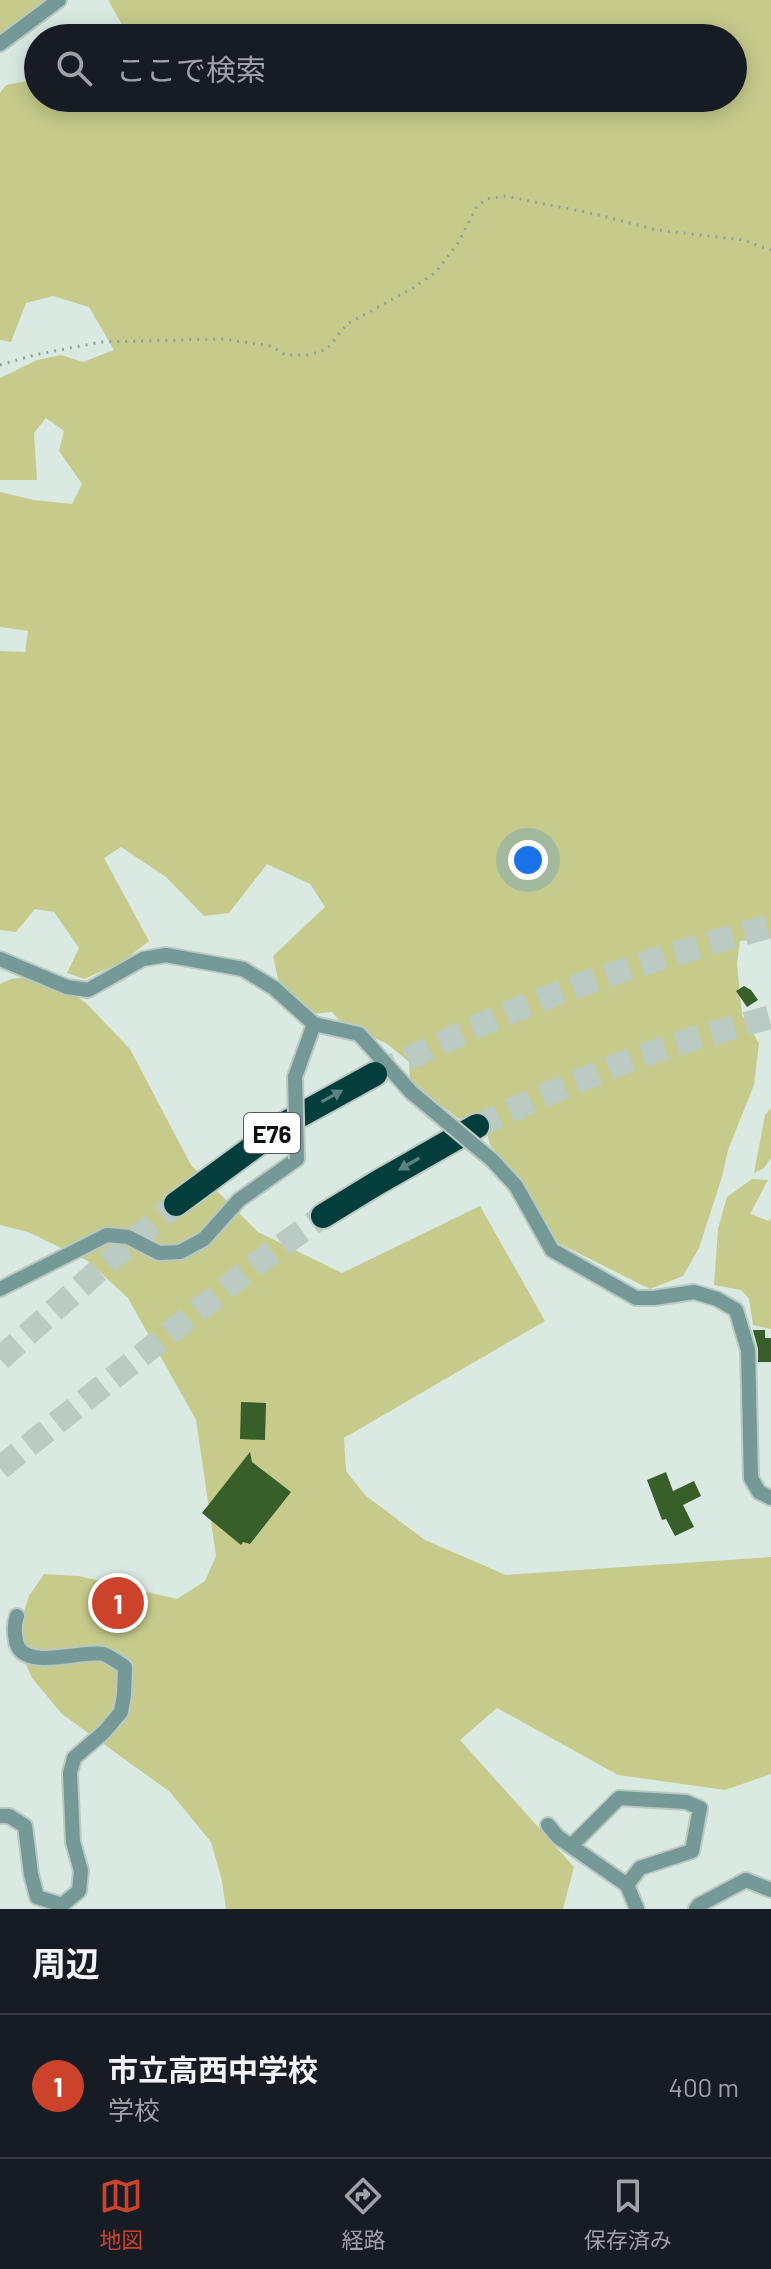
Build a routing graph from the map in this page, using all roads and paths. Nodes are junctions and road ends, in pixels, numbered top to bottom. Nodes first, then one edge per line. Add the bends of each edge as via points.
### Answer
1 (59, 0) edge
2 (27, 24) edge
3 (24, 26) edge
4 (0, 44) edge
5 (771, 250) edge
6 (0, 365) edge
7 (0, 959) edge
8 (314, 1024) junction
9 (375, 1074) tunnel mouth
10 (477, 1126) tunnel mouth
11 (176, 1204) tunnel mouth
12 (323, 1216) tunnel mouth
13 (0, 1289) edge
14 (771, 1498) edge
15 (17, 1616) dead end
16 (0, 1816) edge
17 (548, 1825) dead end
18 (571, 1846) junction
19 (627, 1885) junction
20 (771, 1890) edge
21 (637, 1909) edge
22 (696, 1909) edge

1 - 2 street
3 - 4 street
5 - 6 path via 743,240 657,230 505,196 477,206 436,272 347,324 327,349 286,355 271,346 222,339 101,342
7 - 8 street via 67,987 88,990 143,959 166,955 243,969
8 - 13 street, bridge via 295,1077 297,1159 239,1200 204,1239 180,1252 159,1253 128,1237 107,1235
8 - 14 street, bridge via 359,1034 411,1092 492,1160 516,1186 552,1250 636,1298 694,1292 736,1310 748,1350 751,1478 759,1492
11 -> 9 highway, E76 via 286,1123
10 -> 12 highway
15 - 16 street via 19,1651 68,1658 104,1654 125,1667 124,1695 121,1712 74,1758 70,1773 79,1891 62,1905 37,1897 25,1826
17 - 18 street
18 - 19 street
18 - 19 street via 619,1798 686,1802 700,1808 692,1851 640,1868
19 - 21 street
20 - 22 street via 746,1880

